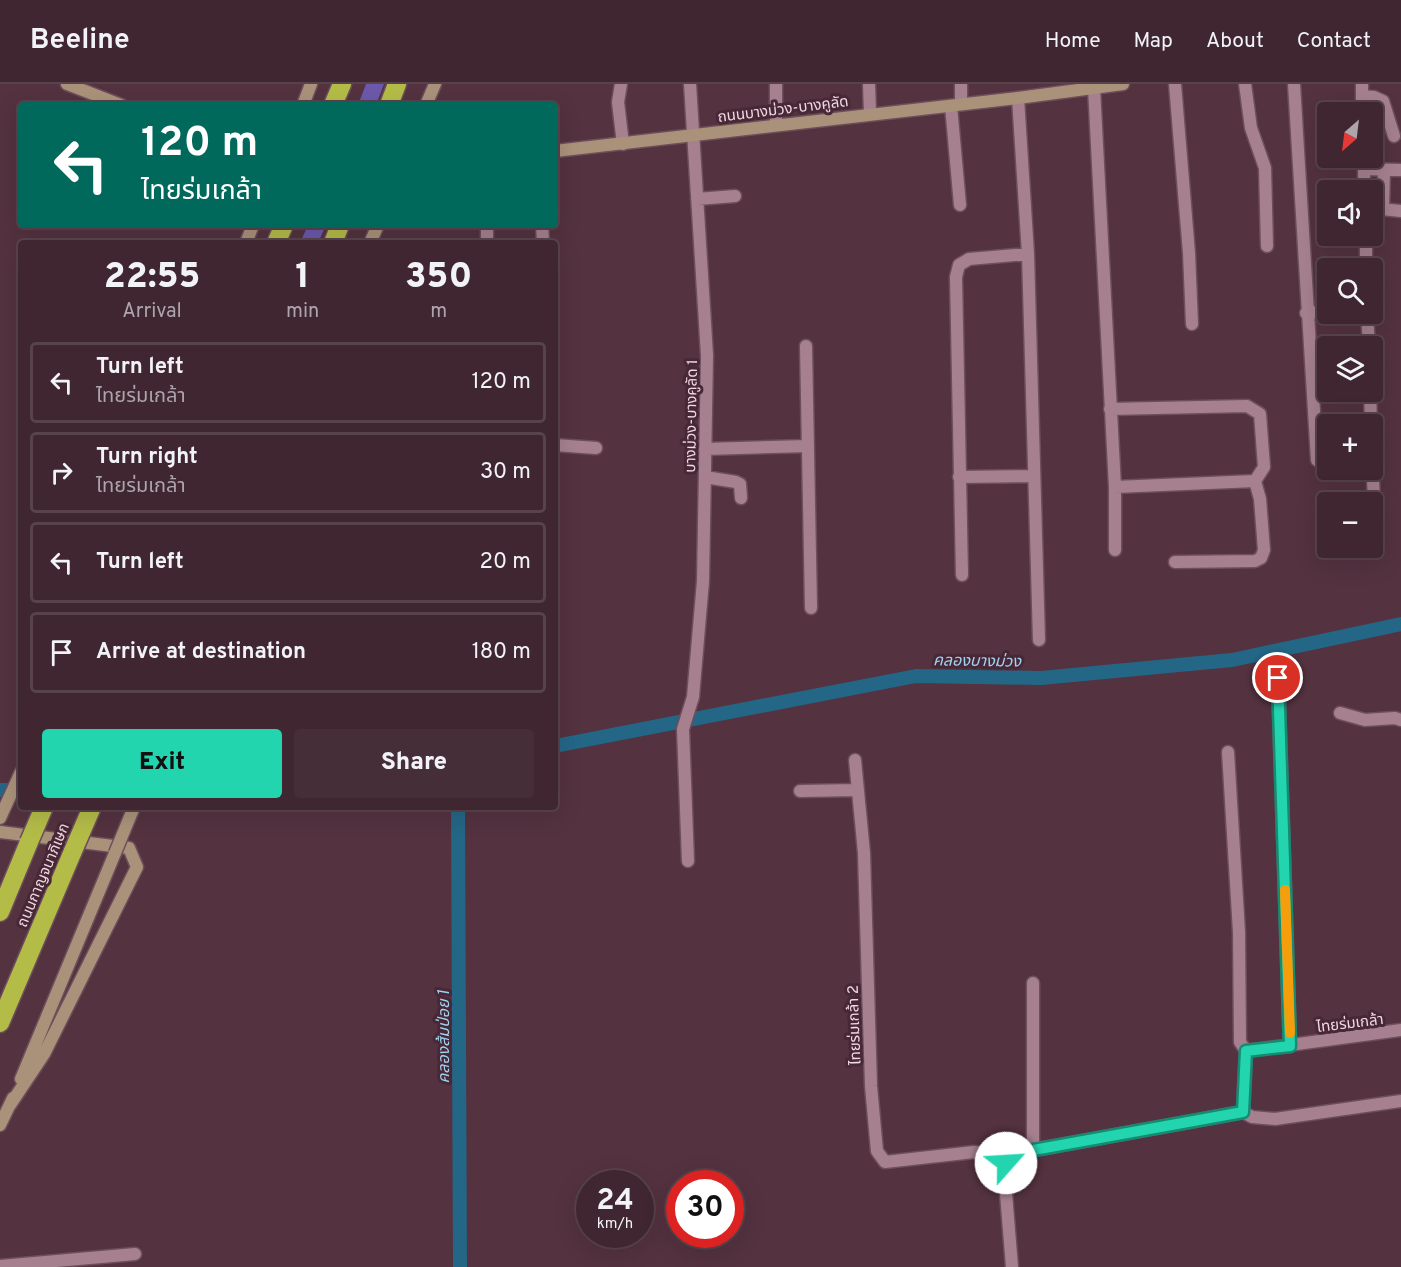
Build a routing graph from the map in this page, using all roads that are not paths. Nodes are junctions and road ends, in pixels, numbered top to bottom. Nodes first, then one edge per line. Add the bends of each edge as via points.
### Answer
1 (67, 84) edge
2 (311, 84) edge
3 (342, 84) edge
4 (397, 84) edge
5 (435, 84) edge
6 (621, 84) edge
7 (690, 84) edge
8 (776, 84) edge
9 (869, 84) edge
10 (961, 84) edge
11 (1123, 84) edge
12 (1175, 84) edge
13 (1245, 84) edge
14 (1294, 84) edge
15 (1094, 88) junction
16 (1362, 90) edge
17 (1018, 99) junction
18 (113, 102) edge
19 (304, 102) edge
20 (334, 102) edge
21 (390, 102) edge
22 (427, 102) edge
23 (956, 105) junction
24 (870, 113) junction
25 (776, 125) junction
26 (693, 135) junction
27 (1394, 136) dead end
28 (623, 144) junction
29 (558, 151) edge
30 (1378, 168) edge
31 (1384, 170) junction
32 (1401, 170) edge
33 (1382, 180) edge
34 (735, 196) dead end
35 (697, 199) junction
36 (960, 205) dead end
37 (1383, 209) edge
38 (1401, 211) edge
39 (1267, 246) dead end
40 (1028, 254) junction
41 (1317, 312) edge
42 (1306, 313) junction
43 (1192, 324) dead end
44 (806, 346) dead end
45 (1110, 409) junction
46 (558, 445) edge
47 (808, 446) junction
48 (596, 448) dead end
49 (705, 449) junction
50 (1317, 460) dead end
51 (1034, 476) junction
52 (705, 477) junction
53 (959, 477) junction
54 (1255, 481) junction
55 (1115, 488) junction
56 (741, 498) dead end
57 (1116, 550) dead end
58 (1175, 562) dead end
59 (962, 575) dead end
60 (811, 608) dead end
61 (1039, 640) dead end
62 (1278, 678) dead end
63 (1340, 713) dead end
64 (1401, 720) edge
65 (1228, 752) dead end
66 (855, 760) dead end
67 (18, 779) edge
68 (858, 790) junction
69 (800, 791) dead end
70 (43, 810) edge
71 (91, 810) edge
72 (133, 810) edge
73 (0, 818) edge
74 (0, 832) edge
75 (688, 861) dead end
76 (0, 912) edge
77 (1033, 983) dead end
78 (0, 1023) edge
79 (1401, 1030) edge
80 (1290, 1046) junction
81 (1246, 1051) junction
82 (1401, 1101) edge
83 (10, 1105) junction
84 (1243, 1112) junction
85 (0, 1125) edge
86 (1033, 1150) junction
87 (1006, 1163) junction
88 (135, 1254) dead end
89 (0, 1266) edge
90 (1012, 1267) edge

1 - 18 main road
2 - 19 main road
3 - 20 highway
4 - 21 highway
5 - 22 main road
6 - 28 street via 618,102
7 - 26 street, บางม่วง-บางคูลัด 1
8 - 25 street
9 - 24 street
10 - 23 street
11 - 15 main road, ถนนบางม่วง-บางคูลัด
12 - 43 street
13 - 39 street via 1251,128 1264,168
14 - 42 street
15 - 17 main road, ถนนบางม่วง-บางคูลัด
15 - 45 street
16 - 27 street via 1383,101
17 - 23 main road, ถนนบางม่วง-บางคูลัด
17 - 40 street
23 - 24 main road, ถนนบางม่วง-บางคูลัด
23 - 36 street
24 - 25 main road, ถนนบางม่วง-บางคูลัด
25 - 26 main road, ถนนบางม่วง-บางคูลัด
26 - 28 main road, ถนนบางม่วง-บางคูลัด
26 - 35 street, บางม่วง-บางคูลัด 1
28 - 29 main road, ถนนบางม่วง-บางคูลัด
30 - 31 street
31 - 32 street
31 - 33 street
34 - 35 street
35 - 49 street, บางม่วง-บางคูลัด 1 via 707,355
37 - 38 street
40 - 51 street
40 - 53 street via 969,259 959,265
41 - 42 street
42 - 50 street
44 - 47 street
45 - 54 street via 1254,408 1260,414 1264,467
45 - 55 street
46 - 48 street
47 - 49 street
47 - 60 street
49 - 52 street, บางม่วง-บางคูลัด 1
51 - 53 street
51 - 61 street
52 - 56 street via 740,484
52 - 75 street, บางม่วง-บางคูลัด 1 via 703,580 693,697 683,729
53 - 59 street
54 - 55 street
54 - 58 street via 1264,550 1261,558
55 - 57 street
62 - 80 street
63 - 64 street via 1365,720
65 - 81 street via 1239,932 1240,1042
66 - 68 street, ไทยร่มเกล้า 2
67 - 73 main road
68 - 69 street
68 - 87 street, ไทยร่มเกล้า 2 via 877,1150 885,1162 974,1152 990,1153
70 - 76 highway, ถนนกาญจนาภิเษก, bridge
71 - 78 highway, ถนนกาญจนาภิเษก, bridge
72 - 83 main road, bridge
74 - 83 main road via 129,848 137,867 44,1054
77 - 86 street
79 - 80 street, ไทยร่มเกล้า
80 - 81 street, ไทยร่มเกล้า
81 - 84 street
82 - 84 street via 1275,1119
83 - 85 main road
84 - 86 street
86 - 87 street via 1017,1153
87 - 90 street
88 - 89 street

